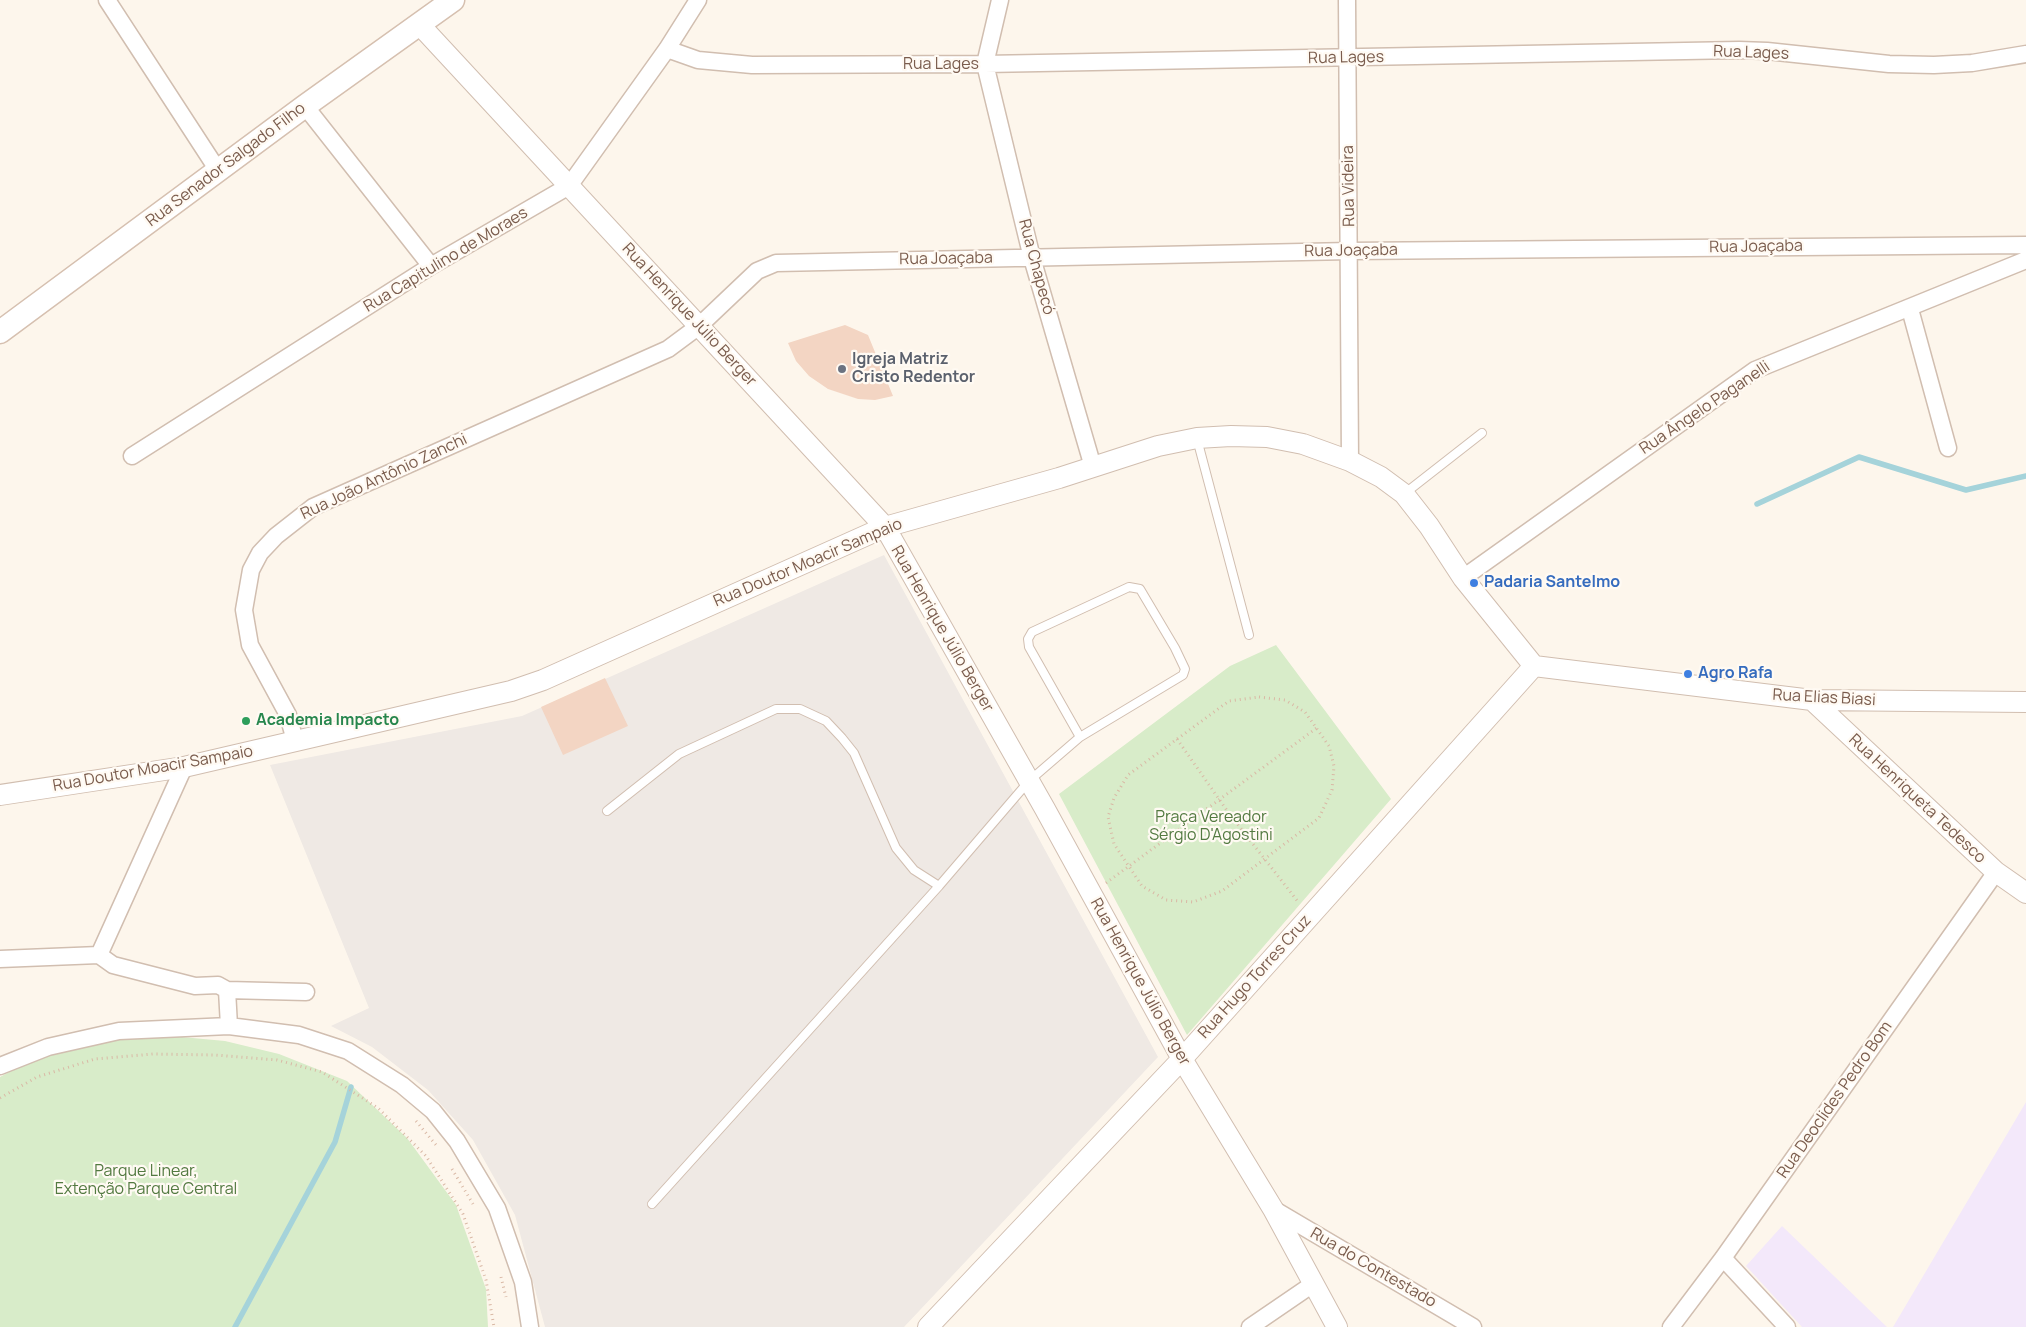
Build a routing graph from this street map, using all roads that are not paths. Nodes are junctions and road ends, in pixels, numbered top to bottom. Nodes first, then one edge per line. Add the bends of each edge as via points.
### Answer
1 (107, 0) edge
2 (453, 0) edge
3 (698, 0) edge
4 (1000, 0) edge
5 (1346, 0) edge
6 (419, 24) junction
7 (667, 49) junction
8 (2026, 54) edge
9 (1347, 58) junction
10 (985, 64) junction
11 (305, 106) junction
12 (219, 172) junction
13 (569, 186) junction
14 (2026, 245) edge
15 (1350, 251) junction
16 (1032, 258) junction
17 (2026, 260) edge
18 (431, 266) junction
19 (1910, 308) junction
20 (699, 326) junction
21 (0, 332) edge
22 (1482, 433) dead end
23 (1197, 438) junction
24 (1948, 448) dead end
25 (132, 456) dead end
26 (1350, 461) junction
27 (1093, 467) junction
28 (1404, 494) junction
29 (884, 526) junction
30 (1463, 578) junction
31 (1249, 635) dead end
32 (1534, 666) junction
33 (1812, 700) junction
34 (2026, 702) edge
35 (1080, 737) junction
36 (295, 741) junction
37 (184, 766) junction
38 (1029, 781) junction
39 (0, 795) edge
40 (607, 811) dead end
41 (1996, 872) junction
42 (939, 886) junction
43 (2026, 893) edge
44 (99, 954) junction
45 (0, 959) edge
46 (227, 990) junction
47 (306, 992) dead end
48 (229, 1026) junction
49 (1182, 1059) junction
50 (0, 1066) edge
51 (652, 1204) dead end
52 (1273, 1209) junction
53 (1723, 1258) junction
54 (1313, 1284) junction
55 (530, 1327) edge
56 (928, 1327) edge
57 (1250, 1327) edge
58 (1337, 1327) edge
59 (1473, 1327) edge
60 (1671, 1327) edge
61 (1787, 1327) edge

1 - 12 street
2 - 6 main road, Rua Senador Salgado Filho
3 - 7 street, Rua Capitulino de Moraes
4 - 10 street
5 - 9 street, Rua Videira
6 - 11 main road, Rua Senador Salgado Filho
6 - 13 street, Rua Henrique Júlio Berger
7 - 10 street, Rua Lages via 721,64
7 - 13 street, Rua Capitulino de Moraes
8 - 9 street, Rua Lages via 1934,65 1739,50
9 - 10 street, Rua Lages
9 - 15 street, Rua Videira
10 - 16 street, Rua Chapecó
11 - 12 main road, Rua Senador Salgado Filho
11 - 18 street
12 - 21 main road, Rua Senador Salgado Filho
13 - 18 street, Rua Capitulino de Moraes
13 - 20 street, Rua Henrique Júlio Berger
14 - 15 street, Rua Joaçaba
15 - 16 street, Rua Joaçaba
15 - 26 street, Rua Videira
16 - 20 street, Rua Joaçaba via 776,263 757,272
16 - 27 street, Rua Chapecó
17 - 19 street, Rua Ângelo Paganelli
18 - 25 street, Rua Capitulino de Moraes
19 - 24 street
19 - 30 street, Rua Ângelo Paganelli via 1754,370
20 - 29 street, Rua Henrique Júlio Berger
20 - 36 street, Rua João Antônio Zanchi via 683,340 656,355 313,507 276,536 260,553 251,570 244,610 250,645 285,710
22 - 28 lane
23 - 26 street, Rua Doutor Moacir Sampaio via 1267,437 1303,444
23 - 27 street, Rua Doutor Moacir Sampaio via 1158,446
23 - 31 lane
26 - 28 street, Rua Doutor Moacir Sampaio via 1381,477
27 - 29 street, Rua Doutor Moacir Sampaio
28 - 30 street, Rua Doutor Moacir Sampaio
29 - 36 street, Rua Doutor Moacir Sampaio via 543,680 484,698
29 - 38 street, Rua Henrique Júlio Berger
30 - 32 street, Rua Doutor Moacir Sampaio
32 - 33 street, Rua Elias Biasi
32 - 49 street, Rua Hugo Torres Cruz
33 - 34 street, Rua Elias Biasi
33 - 41 street, Rua Henriqueta Tedesco
35 - 35 lane via 1183,675 1185,670 1175,648 1140,589 1129,587 1032,632 1028,639
35 - 38 lane
36 - 37 street, Rua Doutor Moacir Sampaio
37 - 39 street, Rua Doutor Moacir Sampaio
37 - 44 street
38 - 42 lane
38 - 49 street, Rua Henrique Júlio Berger
40 - 42 lane via 679,754 776,709 800,709 826,721 854,753 896,848 914,870
41 - 43 street, Rua Henriqueta Tedesco
41 - 53 street, Rua Deoclides Pedro Bom
42 - 51 lane
44 - 45 street
44 - 46 street via 113,965 195,986 218,985
46 - 47 street
46 - 48 street
48 - 50 street via 119,1031 48,1047
48 - 55 street via 299,1035 348,1051 402,1085 433,1111 457,1141 497,1208 523,1282
49 - 52 street, Rua Henrique Júlio Berger
49 - 56 street, Rua Hugo Torres Cruz
52 - 54 street, Rua Henrique Júlio Berger
52 - 59 street, Rua do Contestado
53 - 60 street, Rua Deoclides Pedro Bom
53 - 61 street
54 - 57 street
54 - 58 street, Rua Henrique Júlio Berger

